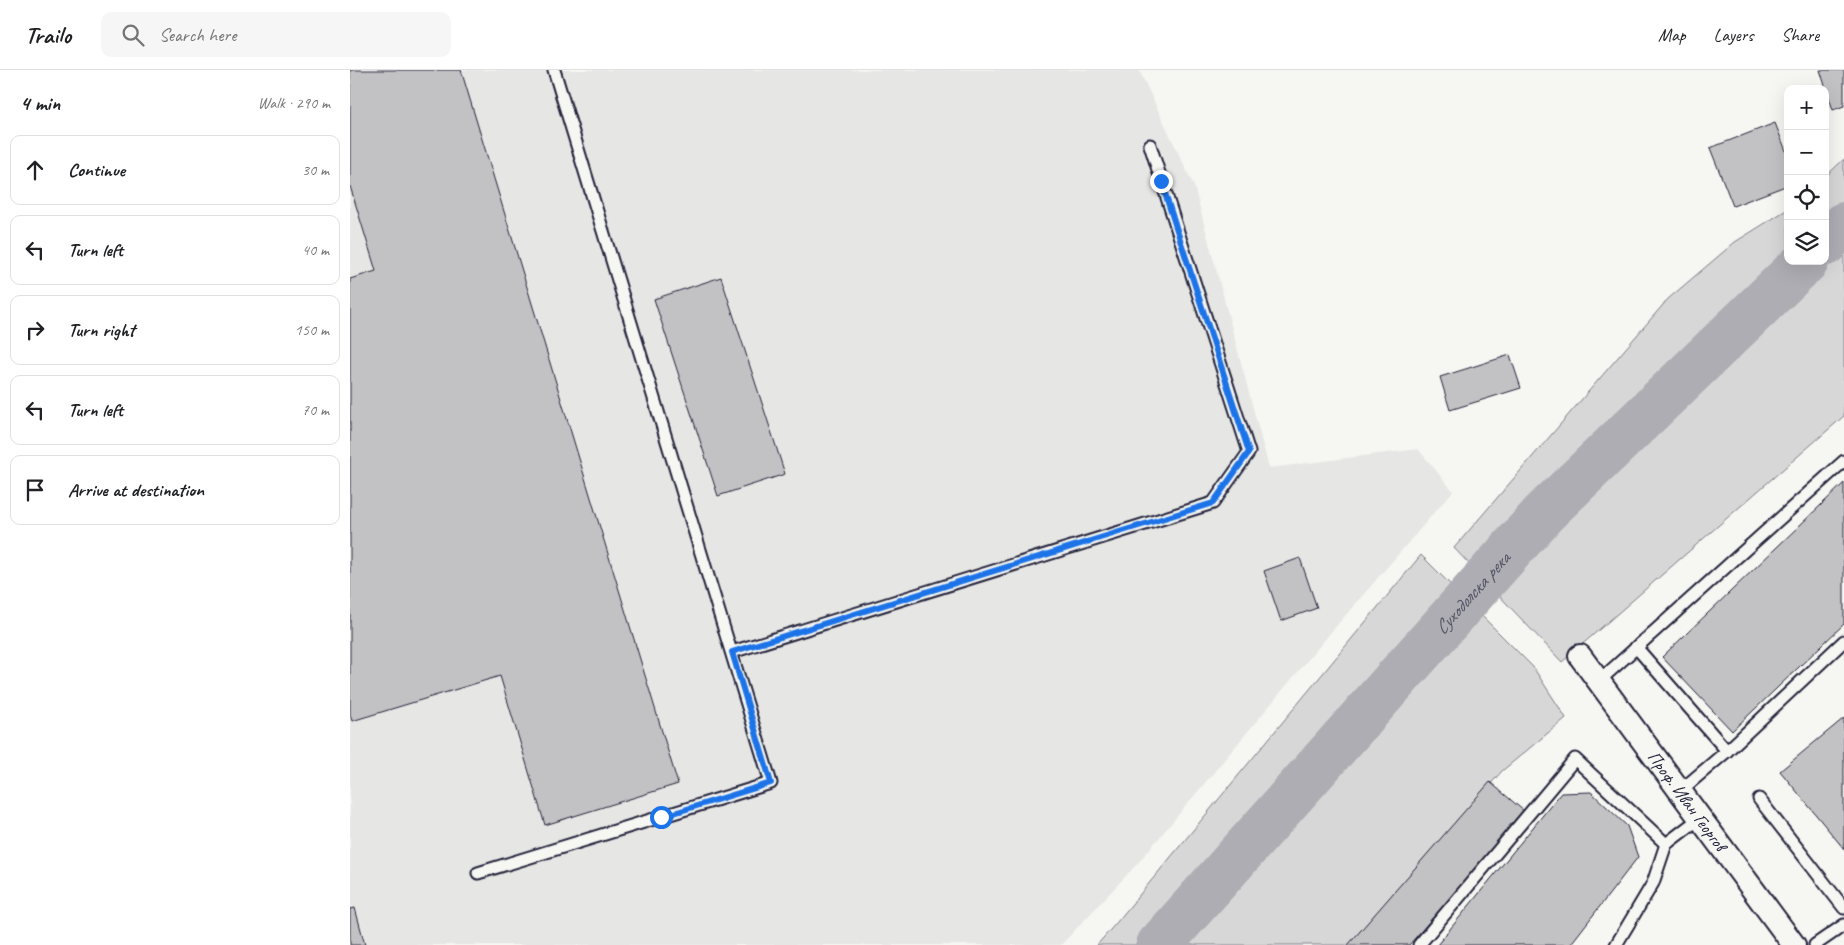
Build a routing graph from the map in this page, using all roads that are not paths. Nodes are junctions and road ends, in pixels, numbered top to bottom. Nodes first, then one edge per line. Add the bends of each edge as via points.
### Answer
1 (554, 70) edge
2 (1150, 144) dead end
3 (1844, 461) edge
4 (1844, 641) edge
5 (1636, 647) junction
6 (732, 652) junction
7 (1580, 656) dead end
8 (1599, 682) junction
9 (1727, 751) junction
10 (1680, 791) junction
11 (1759, 799) dead end
12 (1700, 818) junction
13 (1666, 844) junction
14 (478, 873) dead end
15 (1844, 908) edge
16 (1844, 925) edge
17 (1419, 945) edge
18 (1616, 945) edge
19 (1794, 945) edge
20 (1815, 945) edge

1 - 6 lane
2 - 6 lane via 1249,452 1213,503
3 - 5 lane
4 - 9 lane
5 - 8 lane
5 - 9 lane
6 - 14 lane via 771,783
7 - 8 street, Проф. Иван Георгов
8 - 10 street, Проф. Иван Георгов
9 - 10 lane
10 - 12 street, Проф. Иван Георгов
11 - 15 lane
12 - 13 lane
12 - 19 street, Проф. Иван Георгов
13 - 17 lane via 1574,759
13 - 18 lane via 1652,883
16 - 20 lane

